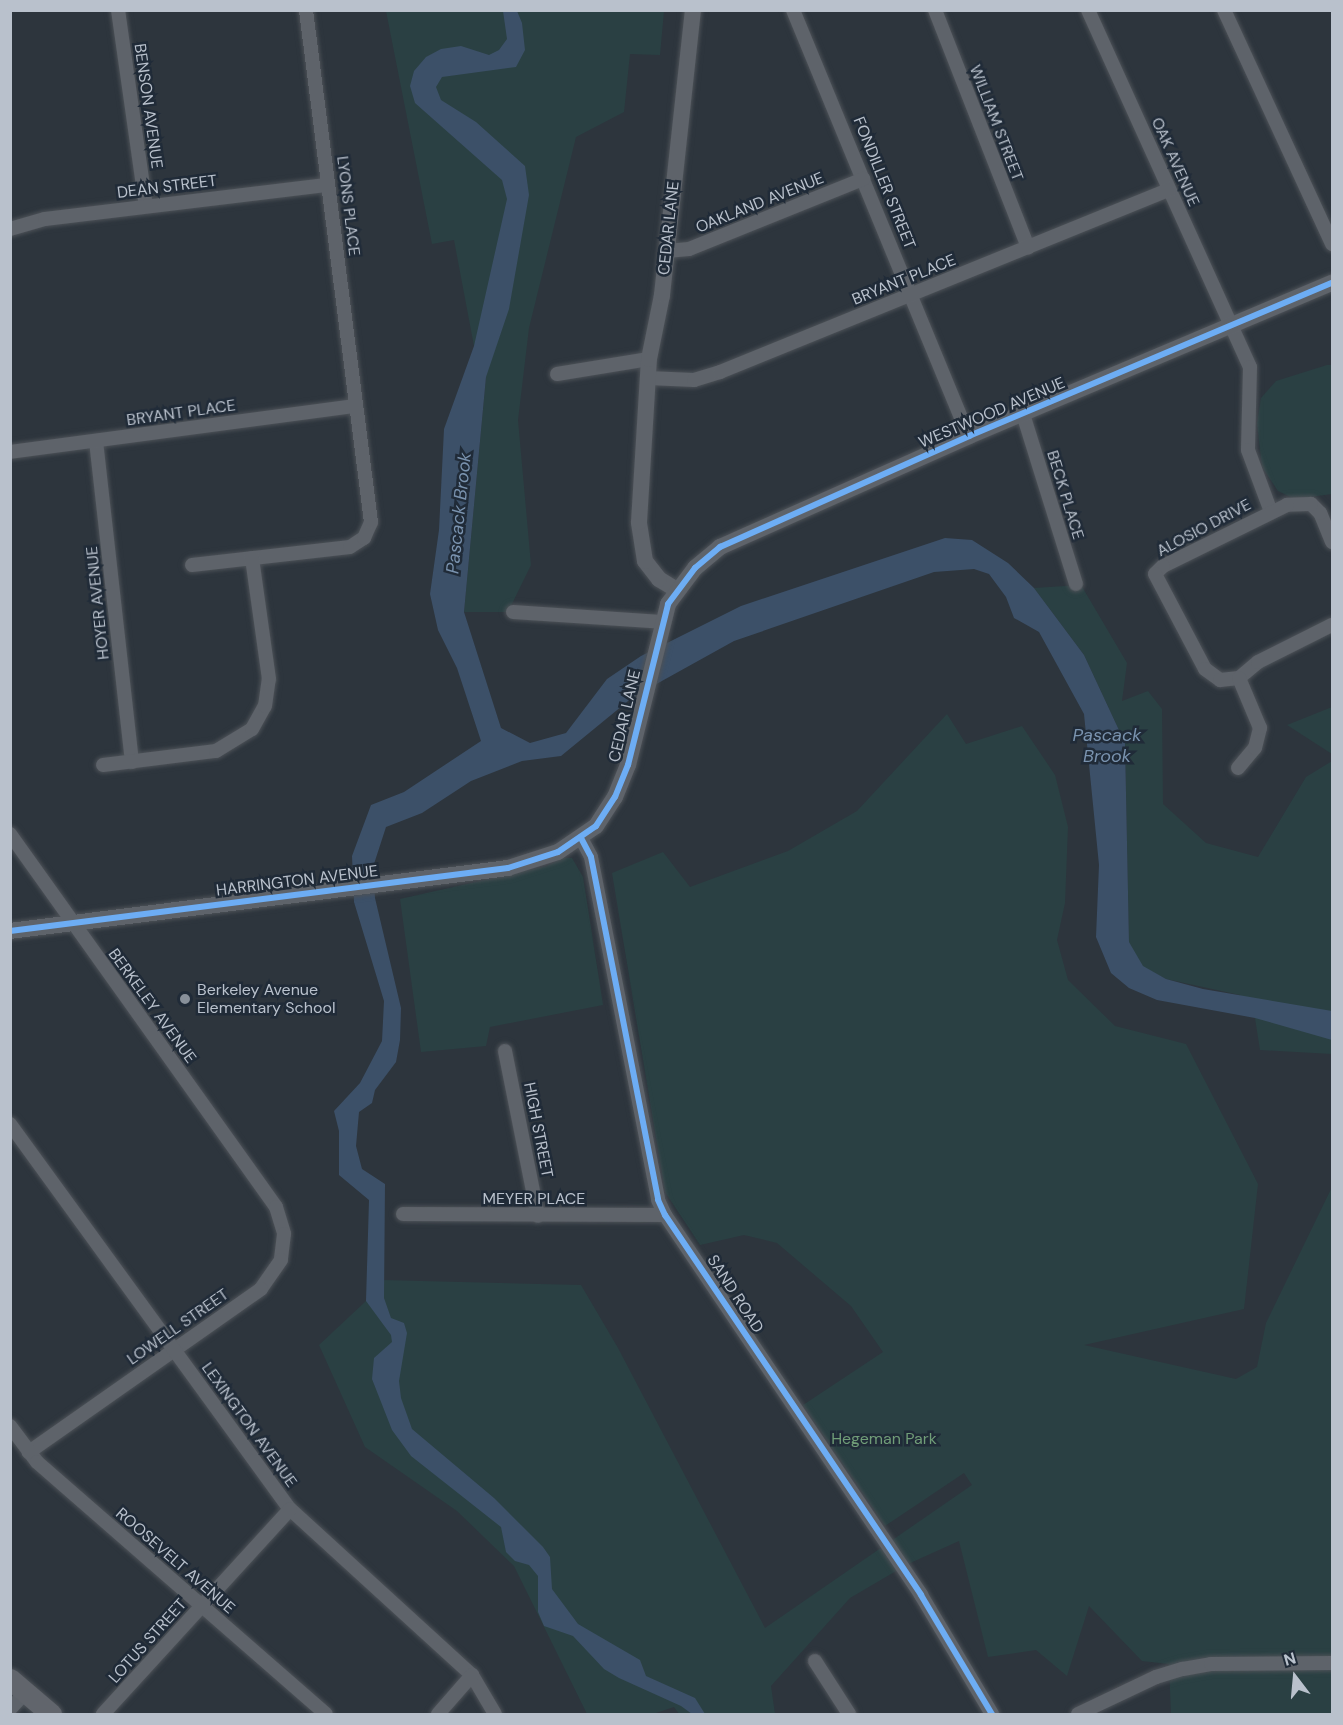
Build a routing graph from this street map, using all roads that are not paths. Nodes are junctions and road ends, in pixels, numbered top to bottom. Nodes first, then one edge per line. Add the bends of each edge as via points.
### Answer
1 (118, 10) edge
2 (306, 10) edge
3 (693, 10) edge
4 (793, 10) edge
5 (935, 10) edge
6 (1088, 10) edge
7 (1224, 10) edge
8 (863, 179) junction
9 (328, 185) junction
10 (1169, 190) junction
11 (146, 206) junction
12 (10, 229) edge
13 (1332, 244) edge
14 (1028, 248) junction
15 (667, 251) junction
16 (1332, 283) edge
17 (912, 294) junction
18 (1231, 327) junction
19 (649, 359) junction
20 (557, 374) dead end
21 (648, 378) junction
22 (356, 406) junction
23 (1023, 414) junction
24 (969, 436) junction
25 (96, 441) junction
26 (10, 452) edge
27 (1271, 512) junction
28 (1332, 542) edge
29 (252, 558) junction
30 (192, 565) dead end
31 (1076, 584) dead end
32 (677, 590) junction
33 (513, 612) dead end
34 (662, 622) junction
35 (1332, 625) edge
36 (1239, 678) junction
37 (132, 762) junction
38 (103, 765) dead end
39 (1238, 768) dead end
40 (10, 834) edge
41 (581, 838) junction
42 (72, 922) junction
43 (10, 931) edge
44 (505, 1051) dead end
45 (10, 1124) edge
46 (268, 1196) joint
47 (403, 1214) dead end
48 (665, 1215) junction
49 (538, 1216) junction
50 (174, 1350) junction
51 (10, 1426) edge
52 (29, 1452) junction
53 (290, 1509) junction
54 (201, 1606) junction
55 (815, 1661) dead end
56 (1332, 1663) edge
57 (472, 1675) junction
58 (18, 1685) edge
59 (10, 1709) edge
60 (51, 1714) edge
61 (103, 1714) edge
62 (326, 1714) edge
63 (438, 1714) edge
64 (495, 1714) edge
65 (849, 1714) edge
66 (992, 1714) edge
67 (1078, 1714) edge

1 - 11 street, BENSON AVENUE
2 - 9 street, LYONS PLACE
3 - 15 street, CEDAR LANE
4 - 8 street, FONDILLER STREET
5 - 14 street, WILLIAM STREET
6 - 10 street, OAK AVENUE
7 - 13 street
8 - 15 street, OAKLAND AVENUE via 689,249
8 - 17 street, FONDILLER STREET
9 - 11 street, DEAN STREET
9 - 22 street, LYONS PLACE
10 - 14 street, BRYANT PLACE
10 - 18 street, OAK AVENUE
11 - 12 street, DEAN STREET via 45,219
14 - 17 street, BRYANT PLACE
15 - 19 street, CEDAR LANE
16 - 18 street, WESTWOOD AVENUE
17 - 21 street, BRYANT PLACE via 703,377
17 - 24 street, FONDILLER STREET
18 - 23 street, WESTWOOD AVENUE
18 - 27 street, OAK AVENUE via 1250,367 1248,450
19 - 20 street
19 - 21 street, CEDAR LANE
21 - 32 street, CEDAR LANE via 640,541 645,561 659,579
22 - 25 street, BRYANT PLACE
22 - 29 street, LYONS PLACE via 371,522 364,538 350,547
23 - 24 street, WESTWOOD AVENUE
23 - 31 street, BECK PLACE
24 - 32 street, WESTWOOD AVENUE via 720,547
25 - 26 street, BRYANT PLACE
25 - 37 street, HOYER AVENUE
27 - 28 street via 1287,505 1311,504 1320,513
27 - 36 street, ALOSIO DRIVE via 1163,566 1155,574 1205,669 1220,680
29 - 30 street, LYONS PLACE
29 - 37 street via 269,679 260,717 242,738 216,751
32 - 34 street, CEDAR LANE
33 - 34 street
34 - 41 street, CEDAR LANE via 628,765 615,797 596,826
35 - 36 street via 1258,662
36 - 39 street via 1260,728 1255,748
37 - 38 street
40 - 42 street, BERKELEY AVENUE
41 - 42 street, HARRINGTON AVENUE via 522,865
41 - 48 street, SAND ROAD via 591,857 658,1200
42 - 43 street, HARRINGTON AVENUE
42 - 46 street, BERKELEY AVENUE
44 - 49 street, HIGH STREET
45 - 50 street, LEXINGTON AVENUE
46 - 50 street, LOWELL STREET via 282,1220 284,1234 275,1272 261,1289
47 - 49 street, MEYER PLACE
48 - 49 street, MEYER PLACE
48 - 66 street, SAND ROAD via 921,1595
50 - 52 street, LOWELL STREET
50 - 53 street, LEXINGTON AVENUE
51 - 52 street, ROOSEVELT AVENUE
52 - 54 street, ROOSEVELT AVENUE
53 - 54 street, LOTUS STREET
53 - 57 street, LEXINGTON AVENUE
54 - 61 street, LOTUS STREET
54 - 62 street, ROOSEVELT AVENUE
55 - 65 street
56 - 67 street via 1211,1664 1156,1677
57 - 63 street
57 - 64 street, LEXINGTON AVENUE
58 - 59 street
58 - 60 main road

